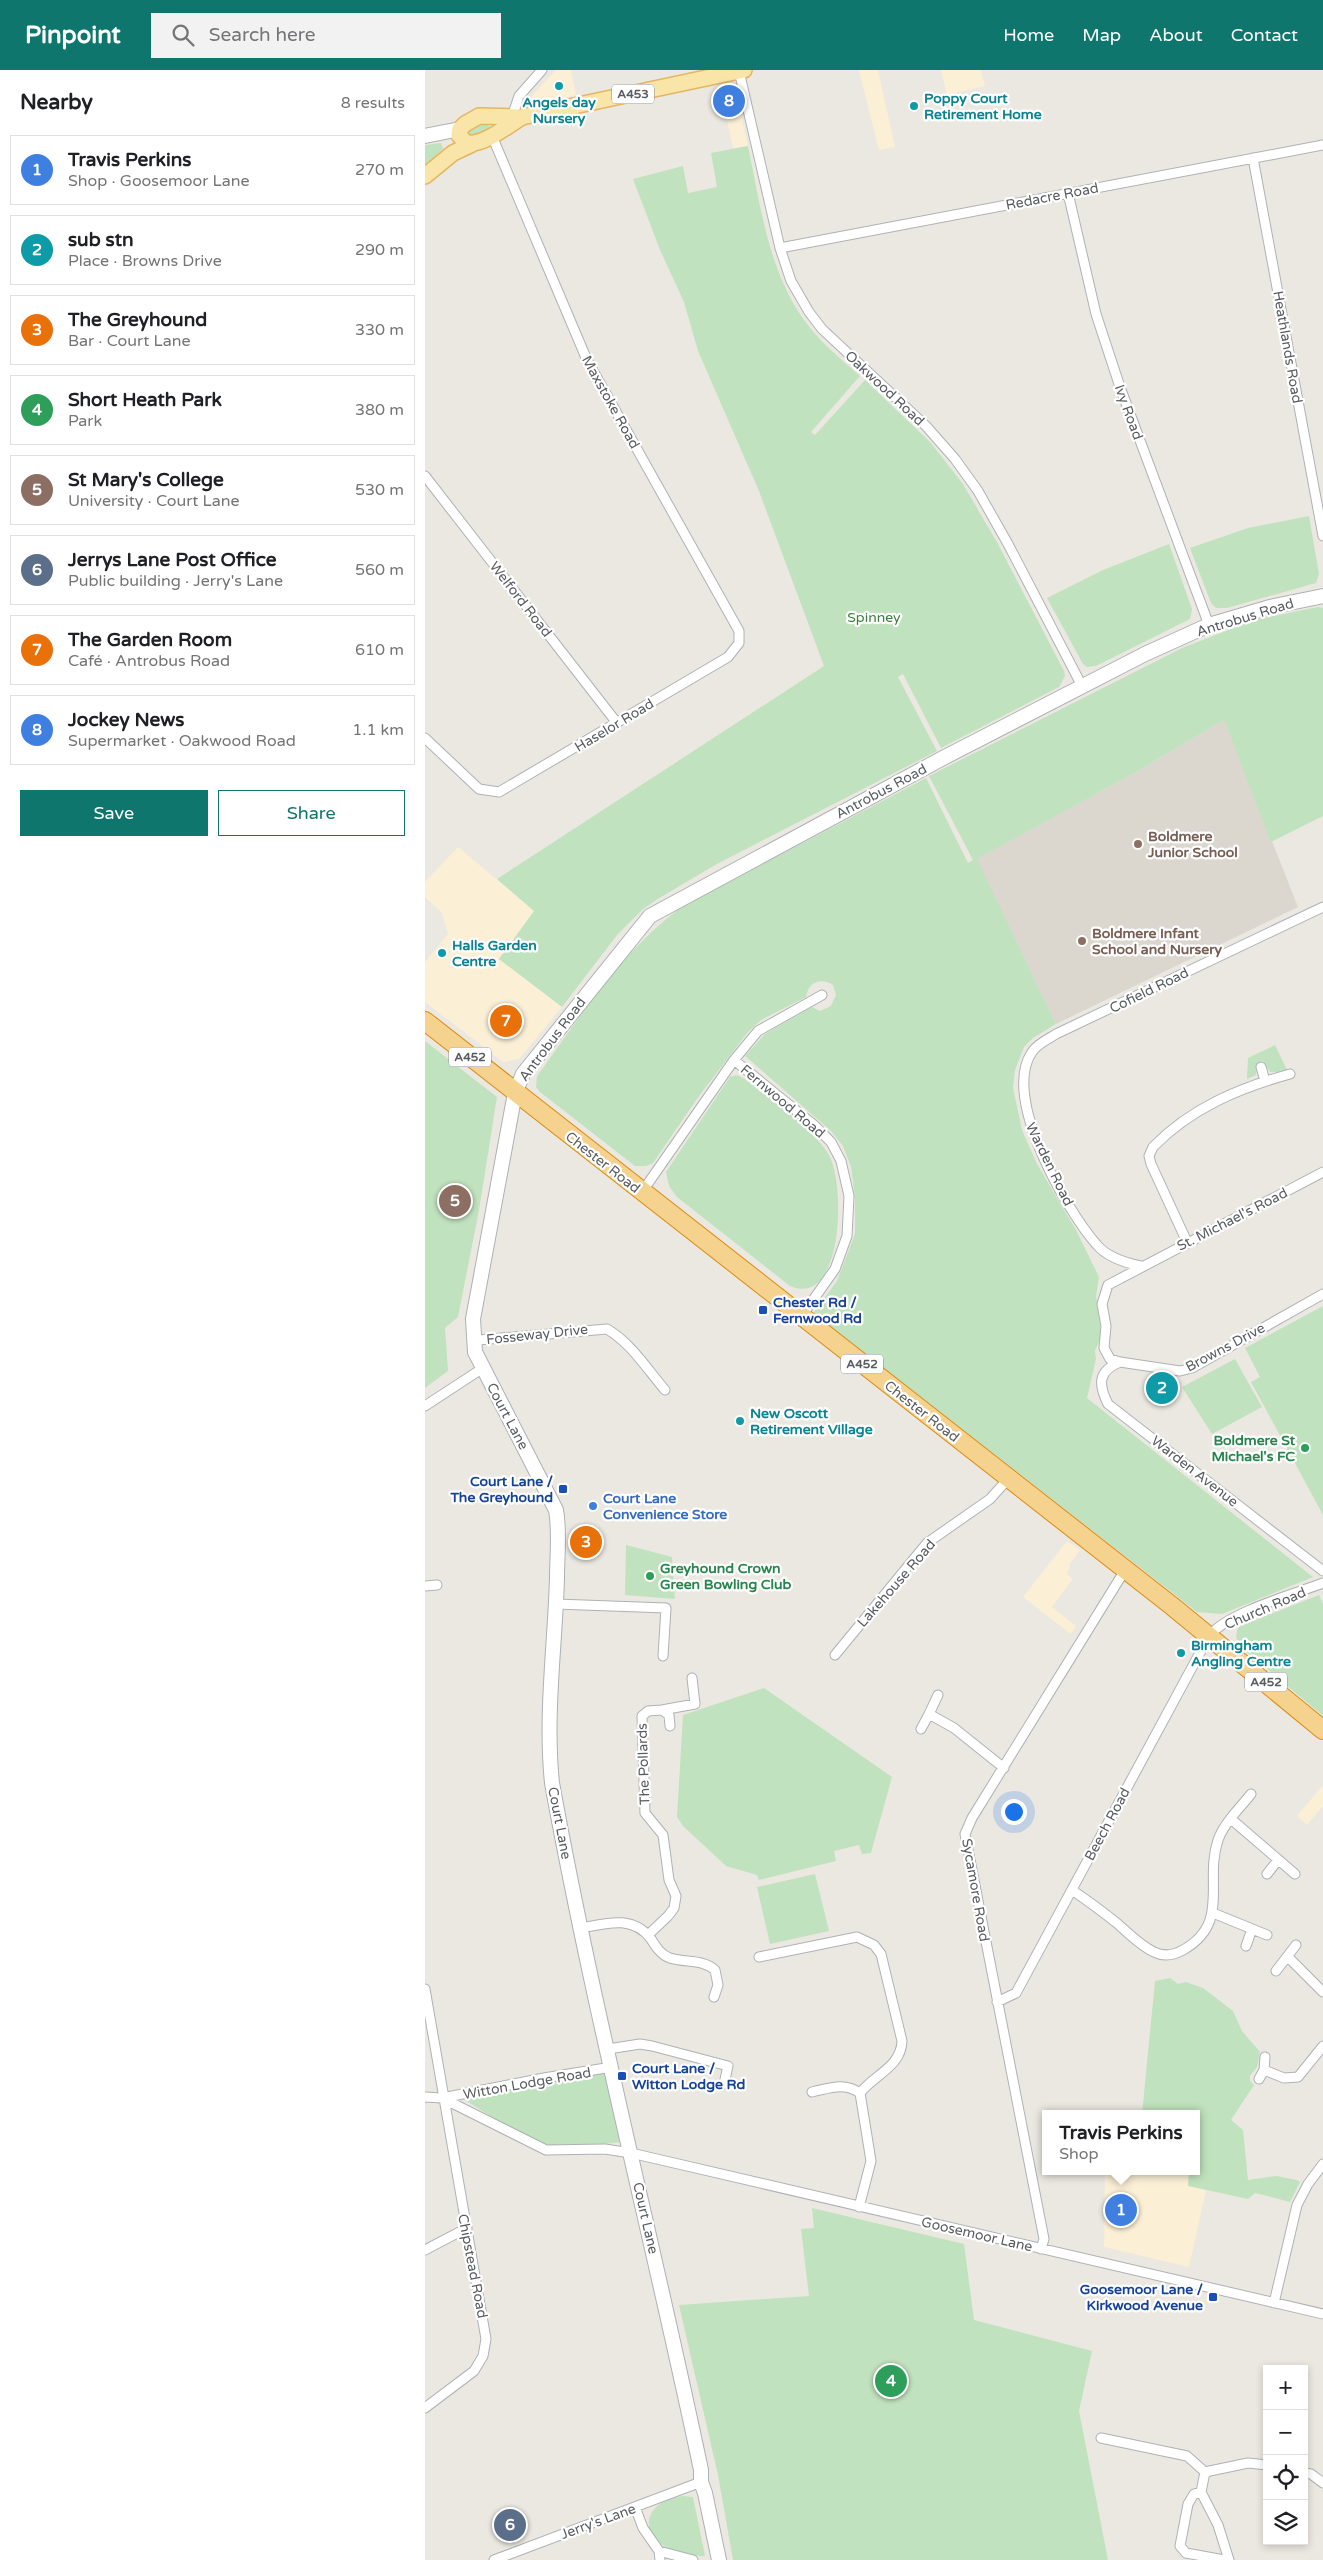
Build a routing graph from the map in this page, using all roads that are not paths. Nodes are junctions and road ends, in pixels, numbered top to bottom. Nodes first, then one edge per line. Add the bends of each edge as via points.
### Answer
1 (542, 70) edge
2 (741, 71) edge
3 (491, 117) junction
4 (517, 117) junction
5 (459, 132) junction
6 (493, 135) junction
7 (425, 136) edge
8 (472, 144) junction
9 (1323, 144) edge
10 (453, 153) junction
11 (1253, 158) junction
12 (425, 176) edge
13 (1068, 193) junction
14 (780, 248) junction
15 (425, 476) edge
16 (1323, 536) edge
17 (1323, 596) edge
18 (1209, 625) junction
19 (728, 657) joint
20 (1082, 686) junction
21 (617, 723) junction
22 (425, 738) edge
23 (1323, 907) edge
24 (822, 995) dead end
25 (425, 1021) edge
26 (1056, 1034) joint
27 (734, 1060) junction
28 (1261, 1067) dead end
29 (1290, 1074) dead end
30 (1265, 1081) junction
31 (515, 1093) junction
32 (1323, 1172) edge
33 (642, 1192) junction
34 (1187, 1242) junction
35 (1141, 1266) junction
36 (1323, 1294) edge
37 (801, 1317) junction
38 (473, 1336) junction
39 (1120, 1362) junction
40 (483, 1368) junction
41 (665, 1390) dead end
42 (425, 1406) edge
43 (1008, 1479) junction
44 (1125, 1570) junction
45 (1323, 1571) edge
46 (1323, 1583) edge
47 (437, 1585) dead end
48 (425, 1586) edge
49 (556, 1604) junction
50 (1209, 1636) junction
51 (835, 1655) dead end
52 (663, 1656) dead end
53 (692, 1678) dead end
54 (939, 1695) dead end
55 (662, 1710) junction
56 (929, 1714) junction
57 (670, 1726) dead end
58 (921, 1729) dead end
59 (1323, 1730) edge
60 (1004, 1768) junction
61 (1251, 1794) dead end
62 (1231, 1819) junction
63 (1278, 1860) junction
64 (1267, 1874) dead end
65 (1295, 1874) dead end
66 (1072, 1890) junction
67 (1213, 1913) junction
68 (582, 1928) junction
69 (1252, 1929) junction
70 (647, 1935) junction
71 (1267, 1935) dead end
72 (1296, 1945) dead end
73 (1246, 1946) dead end
74 (759, 1957) dead end
75 (1288, 1957) junction
76 (1276, 1971) dead end
77 (425, 1989) edge
78 (1323, 1992) edge
79 (714, 1997) dead end
80 (997, 2002) junction
81 (1323, 2046) edge
82 (608, 2050) junction
83 (1265, 2057) dead end
84 (612, 2067) junction
85 (1264, 2070) junction
86 (1259, 2079) dead end
87 (724, 2084) dead end
88 (812, 2092) dead end
89 (860, 2093) junction
90 (425, 2096) edge
91 (442, 2098) junction
92 (631, 2153) junction
93 (1323, 2164) edge
94 (859, 2207) junction
95 (467, 2228) junction
96 (1041, 2249) junction
97 (425, 2250) edge
98 (1274, 2303) junction
99 (1323, 2314) edge
100 (425, 2408) edge
101 (1101, 2438) dead end
102 (1263, 2464) edge
103 (1205, 2472) junction
104 (1308, 2474) edge
105 (701, 2482) junction
106 (1323, 2483) edge
107 (1201, 2492) junction
108 (635, 2508) junction
109 (660, 2556) edge
110 (494, 2560) edge
111 (693, 2560) edge
112 (715, 2560) edge
113 (1224, 2560) edge
114 (1229, 2560) edge

1 - 4 street via 519,96
2 - 4 main road, A453
2 - 14 street, Oakwood Road
3 - 4 main road, A453
3 - 5 main road via 475,118
3 - 6 main road via 495,128
4 - 6 main road, A453
5 - 7 street
5 - 8 main road via 461,139
5 - 10 main road
6 - 8 main road
6 - 19 street, Maxstoke Road via 587,360 739,631 739,644
8 - 10 main road
9 - 11 street, Redacre Road
10 - 12 main road
11 - 13 street, Redacre Road
11 - 16 street, Heathlands Road
13 - 14 street, Redacre Road
13 - 18 street, Ivy Road via 1096,314
14 - 20 street, Oakwood Road via 791,281 822,329 926,426 978,491
15 - 21 street, Welford Road
17 - 18 street, Antrobus Road
18 - 20 street, Antrobus Road
19 - 21 street, Haselor Road
20 - 31 street, Antrobus Road via 649,916 523,1074
21 - 22 street, Haselor Road via 499,792 479,789
23 - 26 street, Cofield Road
24 - 27 street via 758,1032
25 - 31 highway, Chester Road / A452
26 - 35 street, Warden Road via 1038,1045 1027,1062 1024,1096 1027,1118 1064,1196 1098,1247 1120,1261
27 - 33 street, Fernwood Road
27 - 37 street, Fernwood Road via 831,1142 841,1161 849,1196 847,1236 835,1269
28 - 30 street
29 - 30 street
30 - 34 street via 1231,1092 1200,1110 1153,1147 1149,1156 1151,1164
31 - 33 highway, Chester Road / A452
31 - 38 street, Court Lane via 473,1318
32 - 34 street, St. Michael's Road
33 - 37 highway, Chester Road / A452
34 - 35 street, St. Michael's Road
35 - 39 street via 1108,1285 1103,1297 1105,1352 1110,1359
36 - 39 street, Browns Drive via 1192,1368 1180,1371
37 - 43 highway, Chester Road / A452
38 - 40 street, Court Lane via 475,1352
38 - 41 street, Fosseway Drive via 479,1340 607,1328 629,1346
39 - 45 street, Warden Avenue via 1109,1366 1103,1374 1103,1395 1108,1404
40 - 42 street
40 - 49 street, Court Lane via 555,1506 558,1535
43 - 44 highway, Chester Road / A452
43 - 51 street, Lakehouse Road via 990,1499 927,1543
44 - 50 highway, Chester Road / A452
44 - 60 street, Sycamore Road
46 - 50 street, Church Road via 1237,1617 1213,1630
47 - 48 street
49 - 52 street via 666,1608
49 - 68 street, Court Lane via 549,1756 556,1807
50 - 59 highway, Chester Road / A452
50 - 66 street, Beech Road
53 - 55 street, The Pollards via 695,1704
54 - 56 street
55 - 57 street, The Pollards via 669,1716
55 - 70 street, The Pollards via 647,1711 642,1716 644,1804 648,1820 663,1835 669,1880 676,1896 668,1916
56 - 58 street
56 - 60 street via 954,1728
60 - 80 street, Sycamore Road via 965,1834
61 - 62 street
62 - 63 street
62 - 67 street via 1218,1840 1215,1853
63 - 64 street
63 - 65 street
66 - 67 street via 1146,1948 1165,1956 1178,1953 1205,1934
66 - 80 street, Beech Road via 1016,1993
67 - 69 street
68 - 70 street via 627,1922
68 - 82 street, Court Lane
69 - 71 street
69 - 73 street
70 - 79 street via 662,1954 715,1970 718,1985
72 - 75 street
74 - 89 street via 847,1937 866,1939 874,1945 885,1967 902,2041 898,2059
75 - 76 street
75 - 78 street
77 - 91 street, Chipstead Road
80 - 96 street, Sycamore Road via 1044,2238
81 - 85 street via 1298,2077 1284,2078
82 - 84 street, Court Lane
82 - 87 street via 629,2045 652,2046 728,2066
83 - 85 street
84 - 91 street, Witton Lodge Road
84 - 92 street, Court Lane
85 - 86 street
88 - 89 street via 847,2086
89 - 94 street via 871,2161
90 - 91 street, Witton Lodge Road
91 - 92 street, Witton Lodge Road via 547,2150 605,2149
91 - 95 street, Chipstead Road
92 - 94 street, Goosemoor Lane
92 - 105 street, Court Lane via 668,2314
93 - 98 street via 1297,2205
94 - 96 street, Goosemoor Lane
95 - 97 street
95 - 100 street, Chipstead Road via 486,2339 483,2356 474,2371
96 - 98 street, Goosemoor Lane
98 - 99 street, Goosemoor Lane
101 - 103 street via 1187,2456
102 - 103 street via 1248,2463
103 - 107 street
104 - 106 street
105 - 108 street, Jerry's Lane
105 - 112 street, Court Lane
107 - 113 street via 1194,2494 1187,2504 1180,2546 1186,2553
107 - 114 street via 1218,2525
108 - 109 street
108 - 110 street, Jerry's Lane
109 - 111 street

